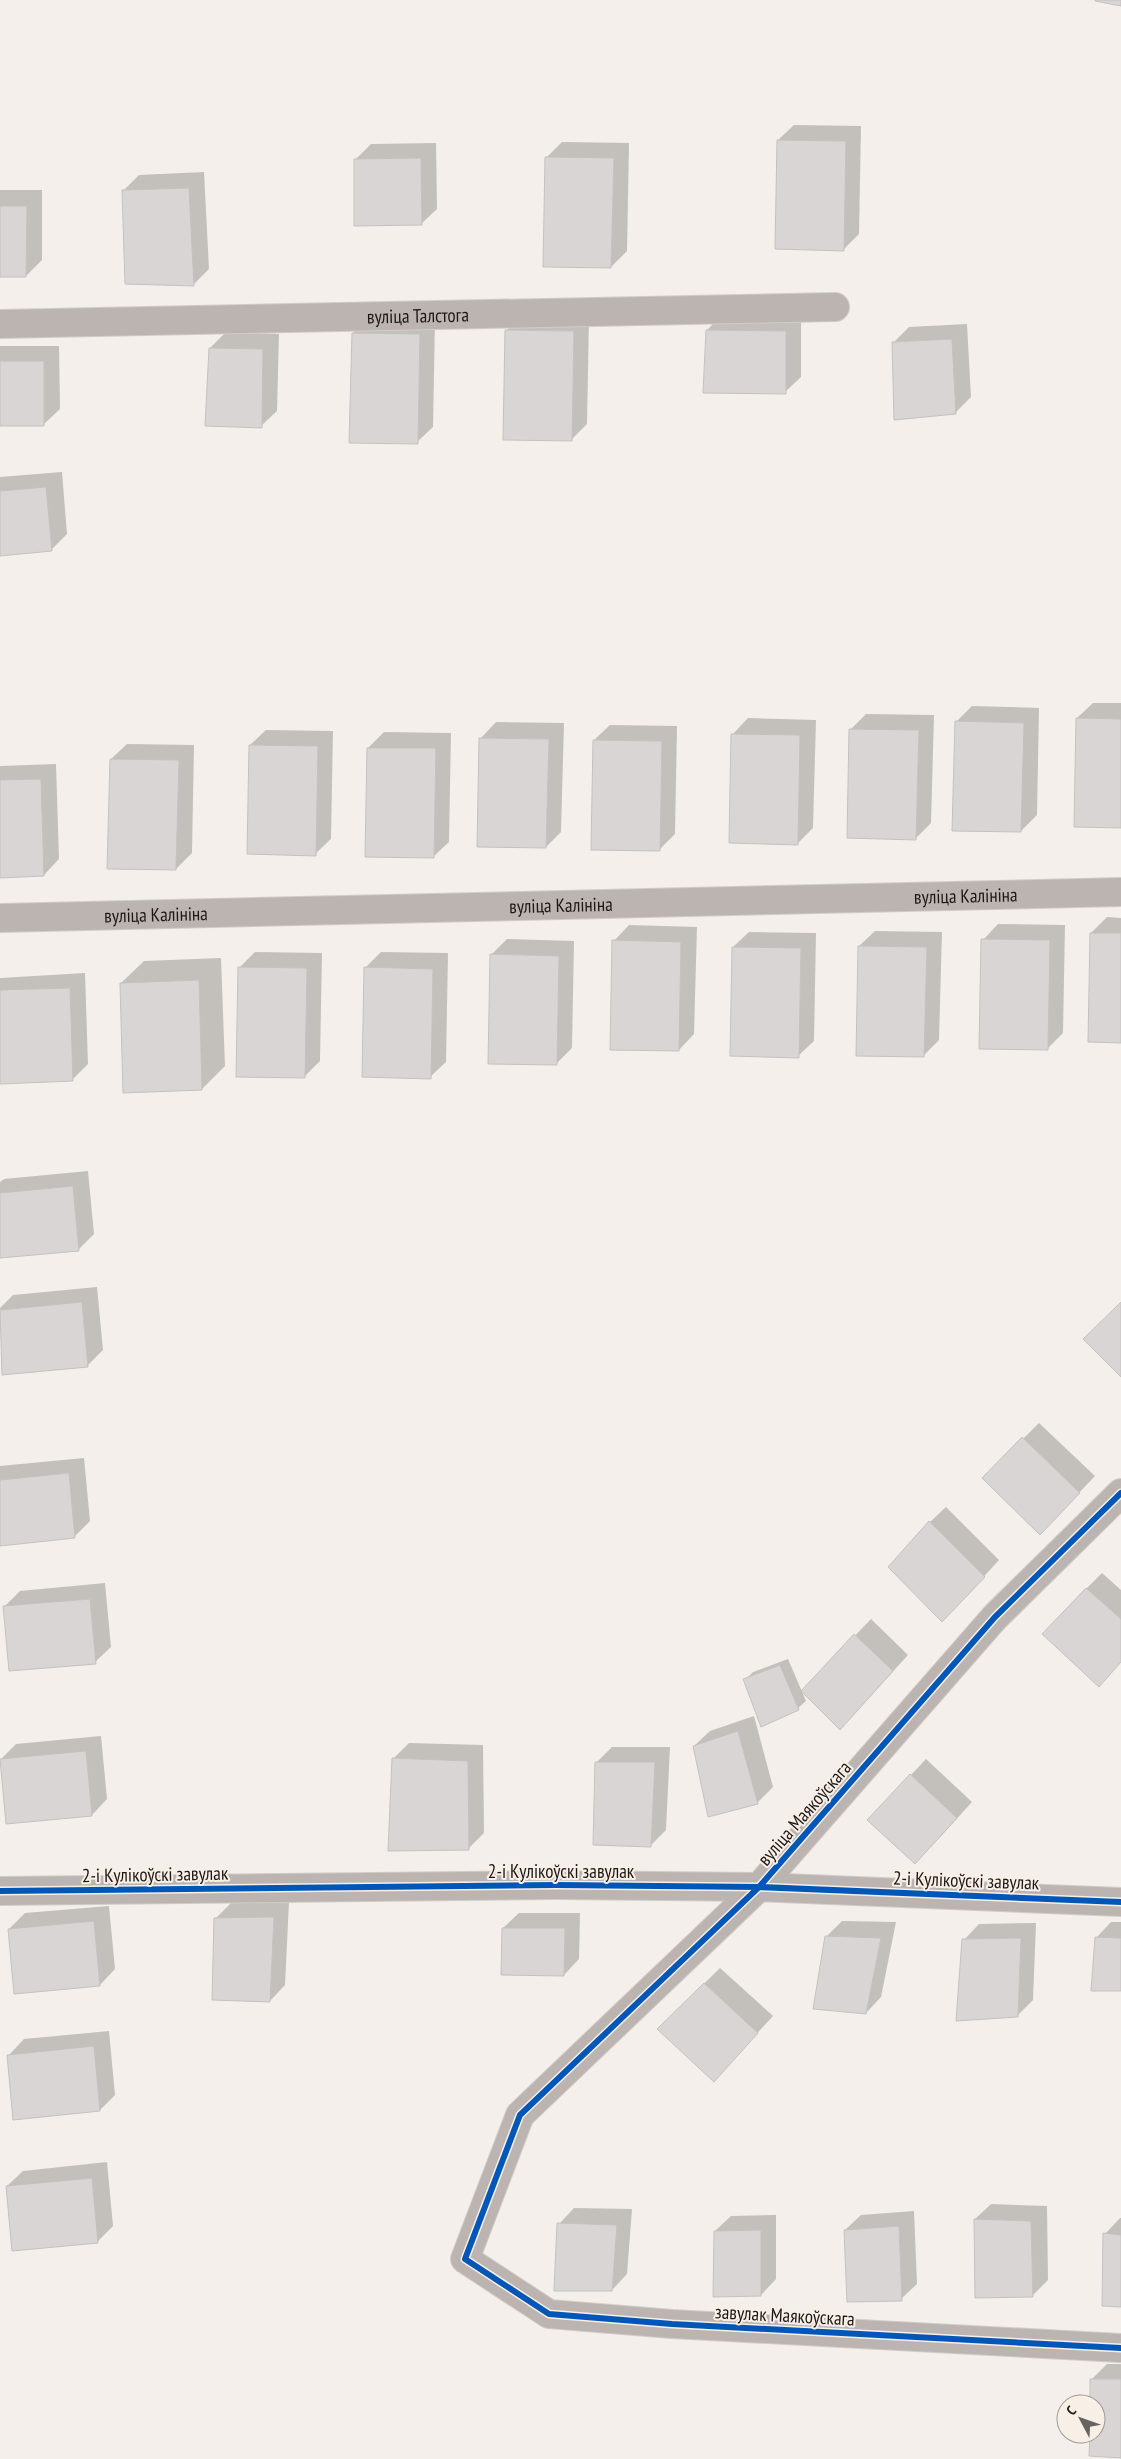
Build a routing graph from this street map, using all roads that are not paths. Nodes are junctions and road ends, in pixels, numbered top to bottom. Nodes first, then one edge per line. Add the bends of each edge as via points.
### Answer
1 (835, 307) dead end
2 (0, 324) edge
3 (1121, 892) edge
4 (0, 918) edge
5 (1121, 1493) edge
6 (759, 1887) junction
7 (0, 1891) edge
8 (1121, 1902) edge
9 (465, 2259) joint
10 (1121, 2348) edge

1 - 2 street, вуліца Талстога
3 - 4 street, вуліца Калініна
5 - 6 street, вуліца Маякоўскага via 995,1617
6 - 7 street, 2-і Кулікоўскі завулак via 546,1885
6 - 8 street, 2-і Кулікоўскі завулак
6 - 9 street, вуліца Маякоўскага via 520,2115
9 - 10 street, завулак Маякоўскага via 549,2314 672,2324

